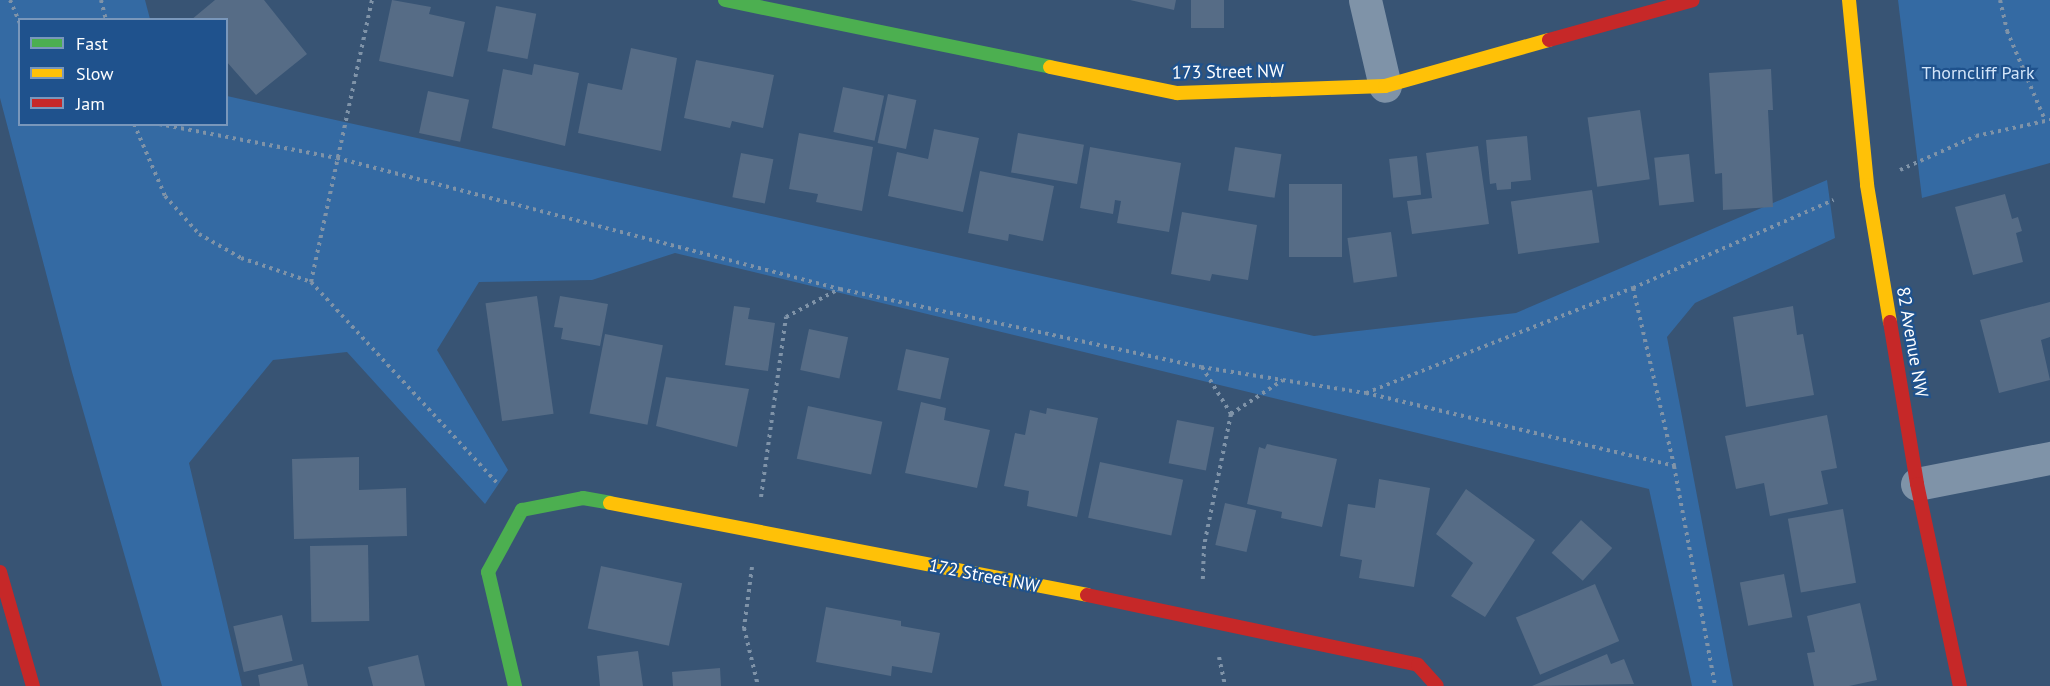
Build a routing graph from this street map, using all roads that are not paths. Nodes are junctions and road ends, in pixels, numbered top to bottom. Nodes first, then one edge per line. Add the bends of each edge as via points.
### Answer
1 (724, 0) edge
2 (1365, 0) edge
3 (1693, 0) edge
4 (1849, 0) edge
5 (1385, 86) junction
6 (2050, 458) edge
7 (1917, 484) junction
8 (0, 572) edge
9 (33, 686) edge
10 (515, 686) edge
11 (1437, 686) edge
12 (1960, 686) edge

1 - 5 main road, 173 Street NW via 1177,93
2 - 5 street
3 - 5 main road, 173 Street NW
4 - 7 main road, 82 Avenue NW via 1867,185
6 - 7 street
7 - 12 main road, 82 Avenue NW
8 - 9 main road
10 - 11 main road, 172 Street NW via 488,572 522,510 583,498 1208,619 1418,665

